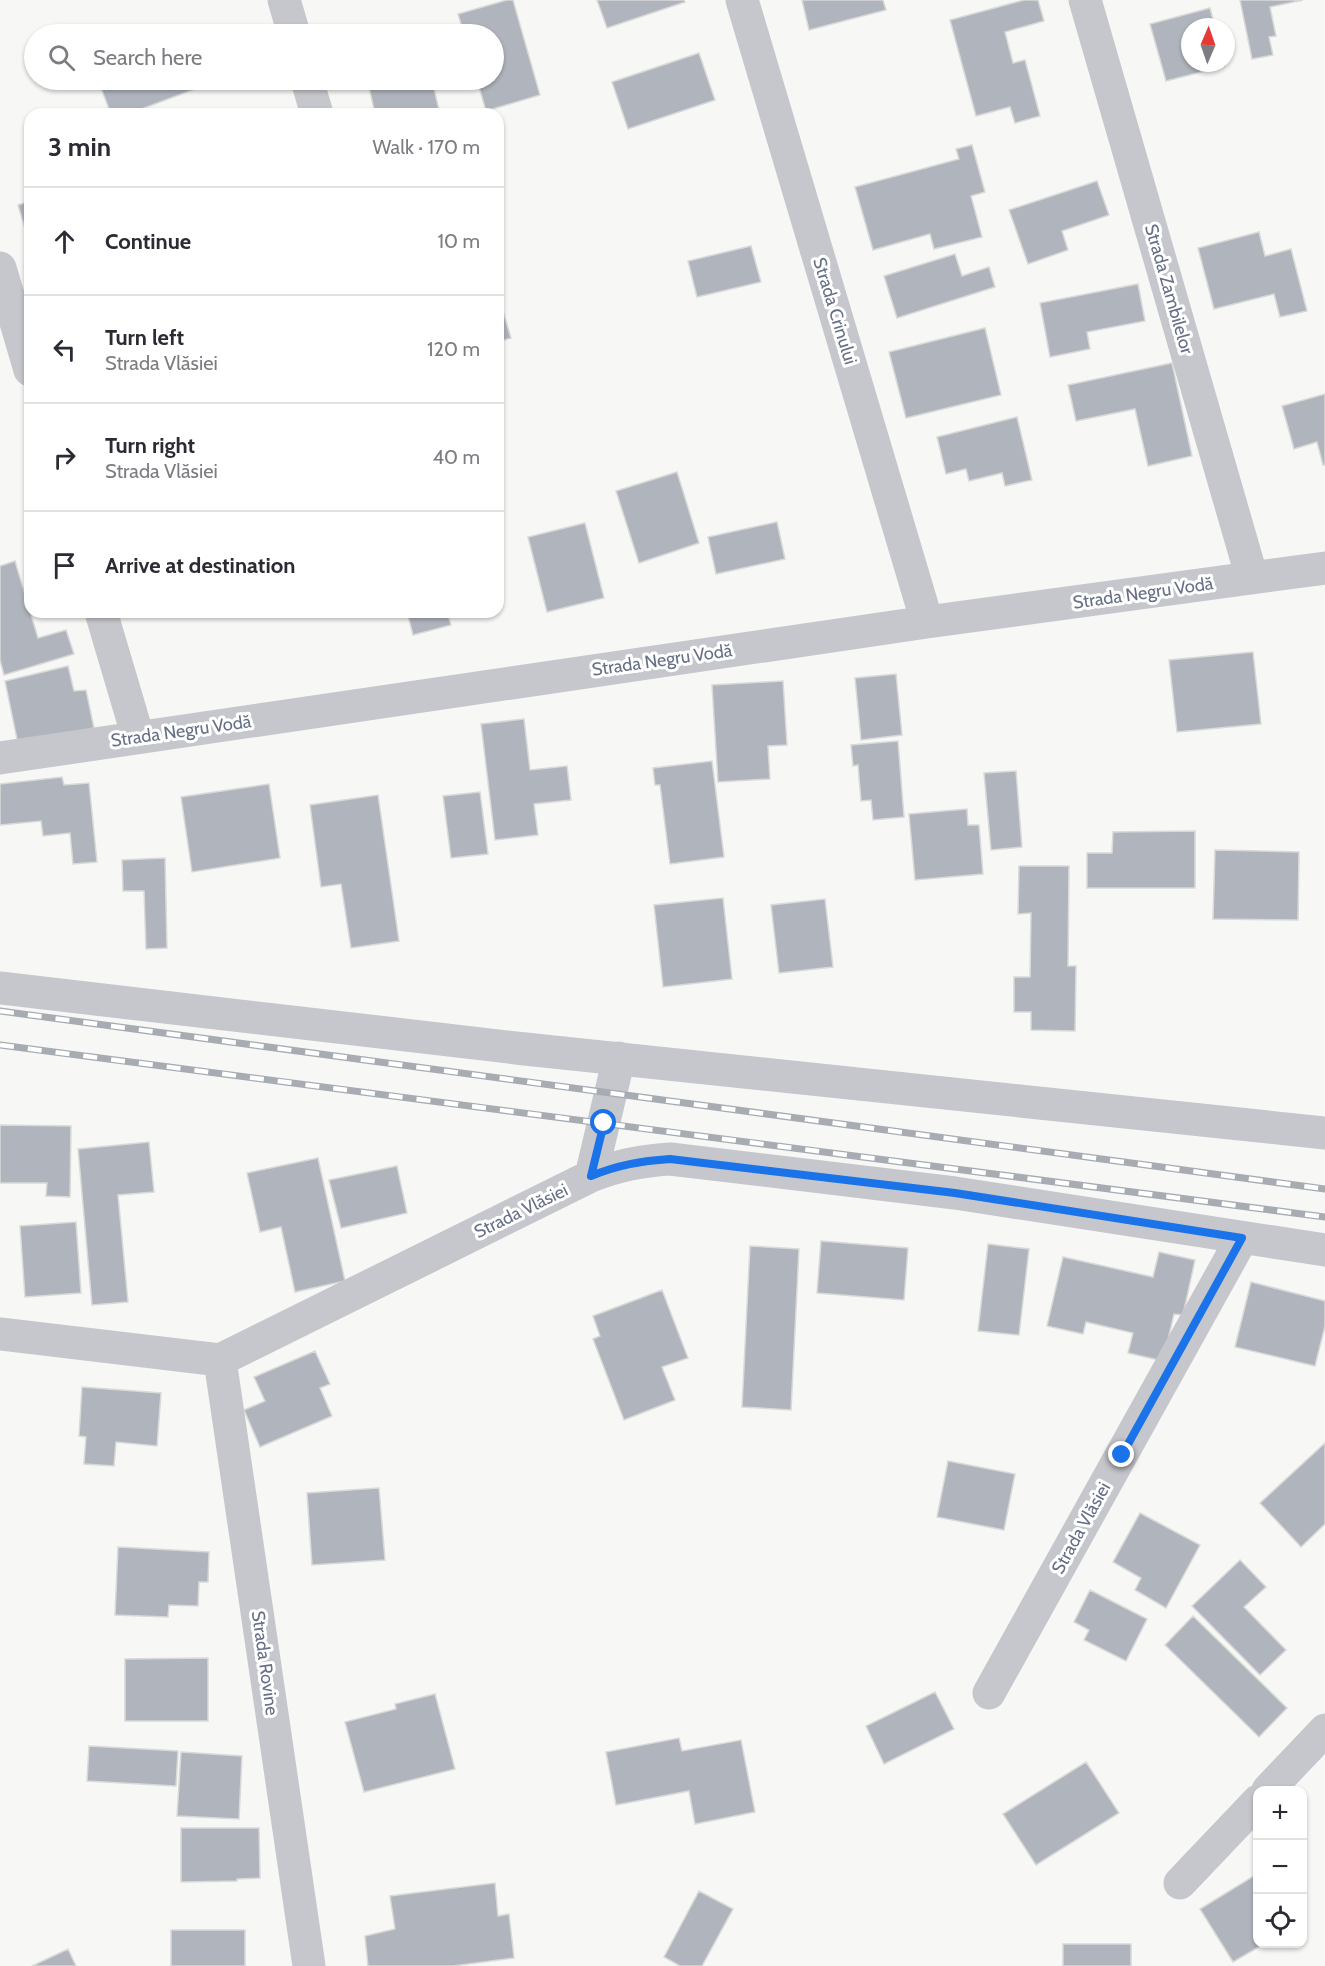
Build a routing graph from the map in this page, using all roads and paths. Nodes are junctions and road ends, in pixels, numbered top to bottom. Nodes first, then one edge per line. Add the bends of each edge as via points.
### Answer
1 (284, 0) edge
2 (742, 0) edge
3 (1085, 0) edge
4 (291, 24) edge
5 (310, 90) edge
6 (315, 108) edge
7 (0, 268) edge
8 (24, 350) edge
9 (1325, 568) edge
10 (1252, 578) junction
11 (103, 618) edge
12 (927, 622) junction
13 (138, 737) junction
14 (0, 758) edge
15 (0, 988) edge
16 (620, 1058) junction
17 (1325, 1133) edge
18 (591, 1176) junction
19 (1242, 1238) junction
20 (1325, 1250) edge
21 (0, 1334) edge
22 (220, 1360) junction
23 (989, 1693) dead end
24 (1325, 1730) edge
25 (1273, 1786) edge
26 (1253, 1805) edge
27 (1180, 1883) dead end
28 (309, 1966) edge

1 - 4 street
2 - 12 street, Strada Crinului
3 - 10 street, Strada Zambilelor
5 - 6 street
7 - 8 street
9 - 10 street, Strada Negru Vodă
10 - 12 street, Strada Negru Vodă
11 - 13 street
12 - 13 street, Strada Negru Vodă
13 - 14 street, Strada Negru Vodă
15 - 16 street
16 - 17 street
16 - 18 street
18 - 19 street, Strada Vlăsiei via 614,1166 670,1159 955,1193
18 - 22 street, Strada Vlăsiei
19 - 20 street, Strada Vlăsiei
19 - 23 street, Strada Vlăsiei
21 - 22 street
22 - 28 street, Strada Rovine
24 - 25 street
26 - 27 street

